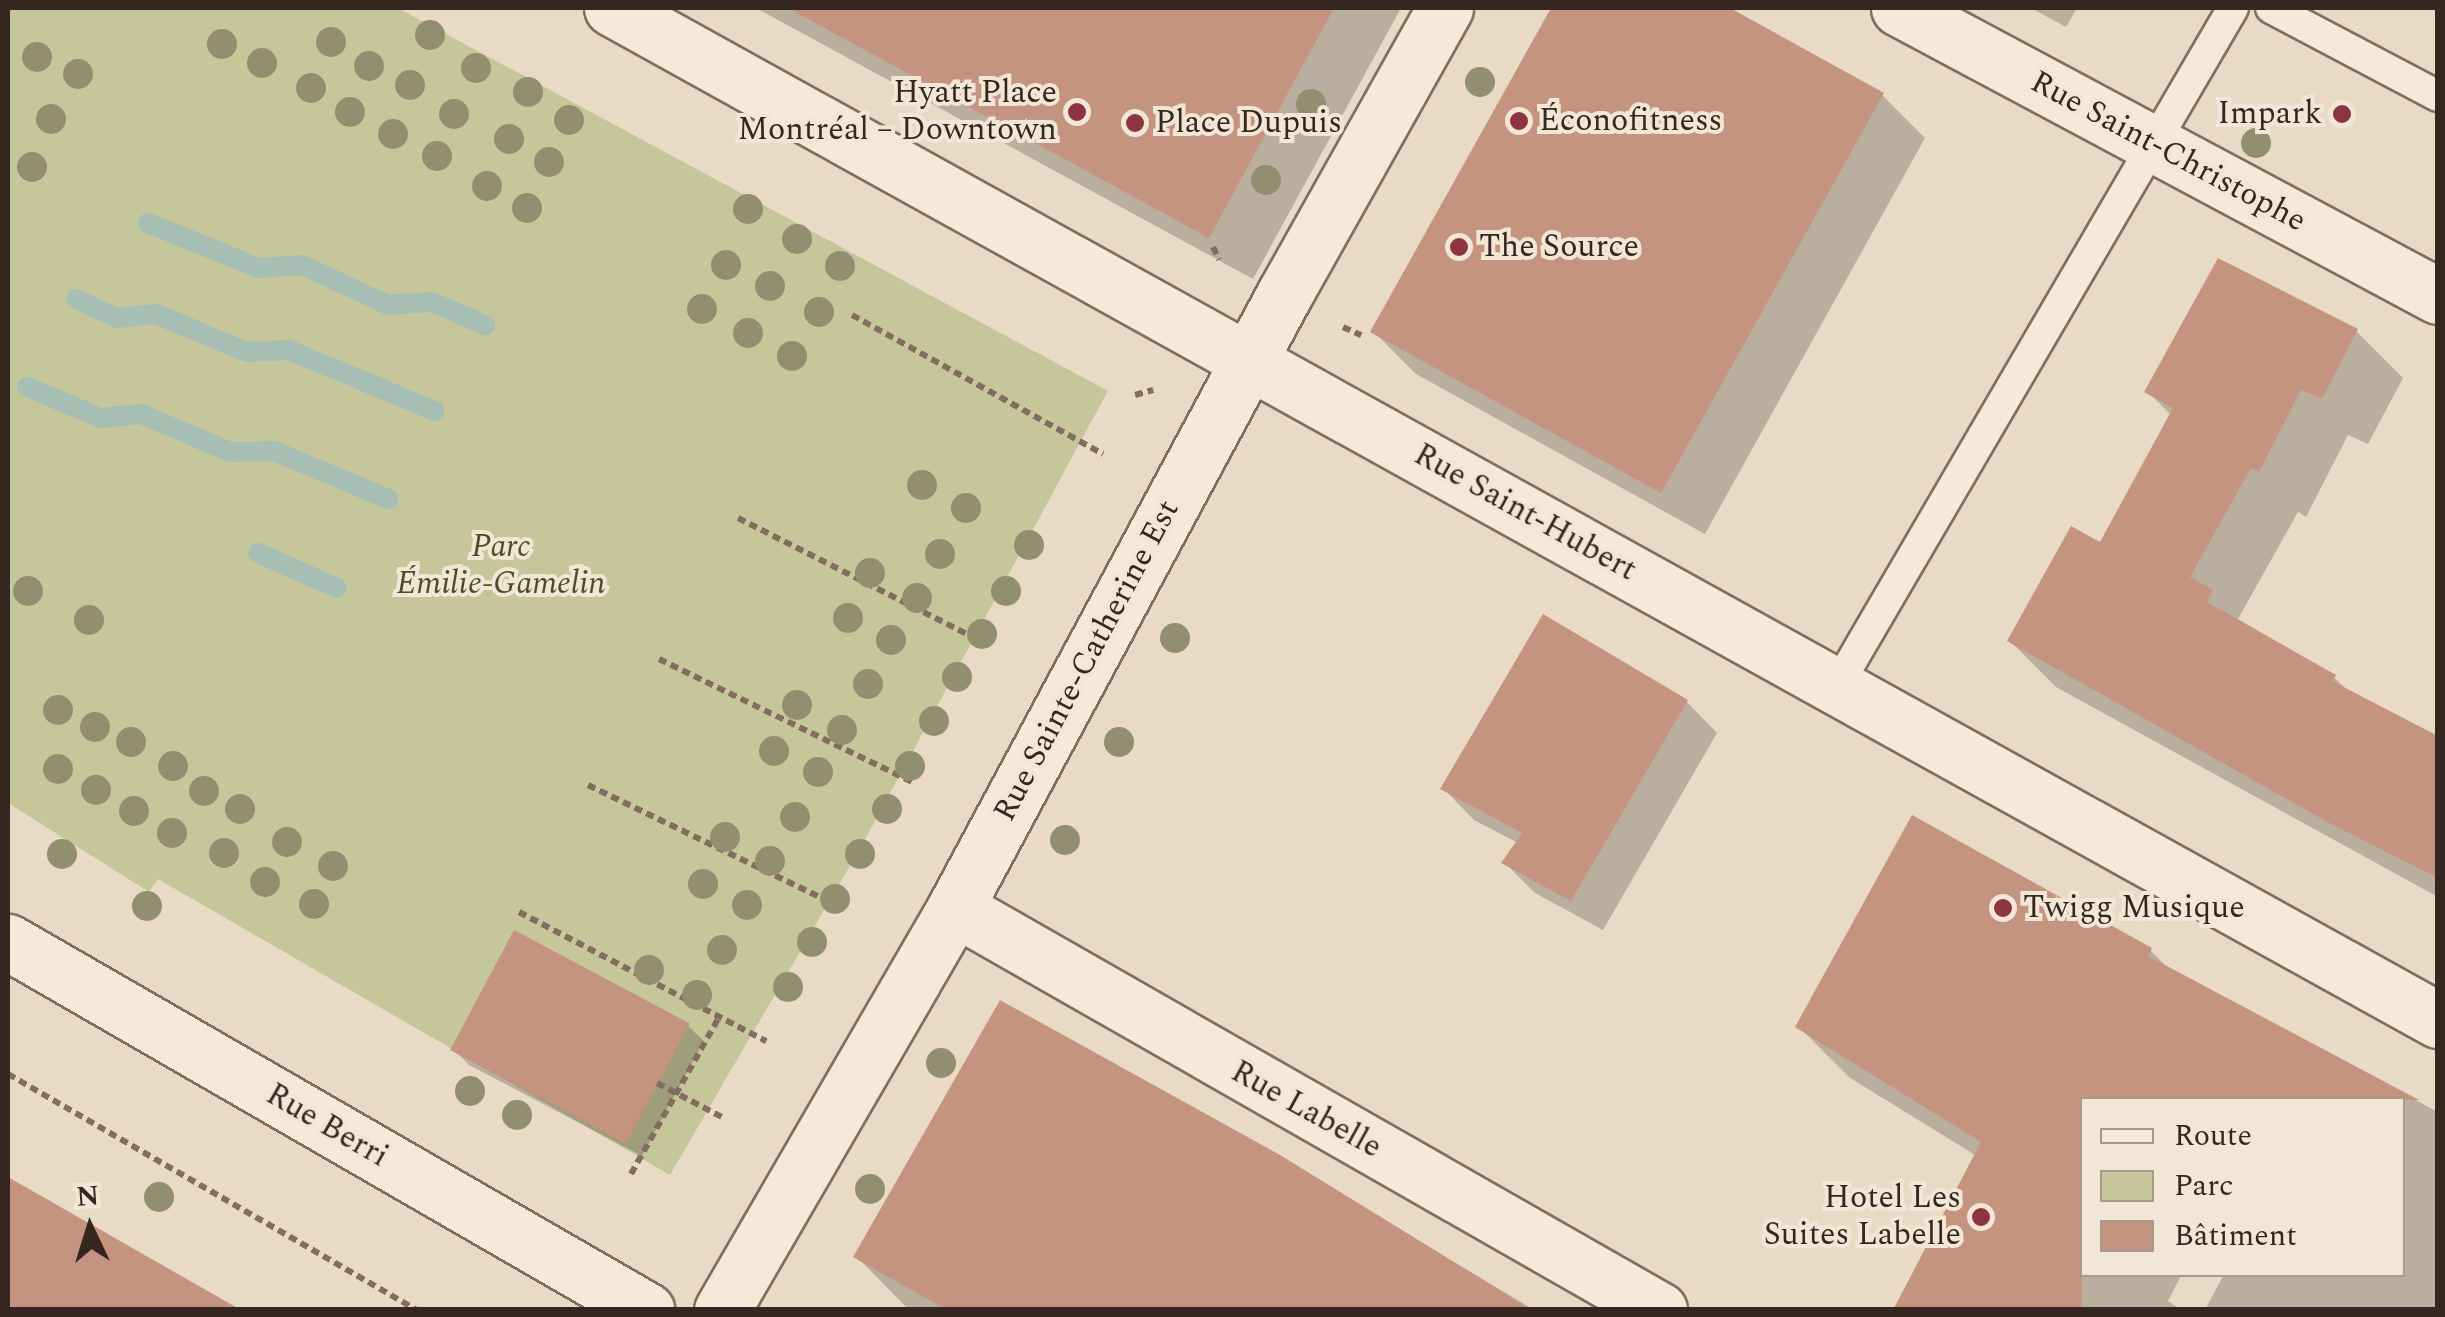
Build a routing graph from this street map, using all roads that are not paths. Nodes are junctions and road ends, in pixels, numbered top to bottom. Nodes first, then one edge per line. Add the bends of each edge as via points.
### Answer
1 (612, 8) edge
2 (1445, 8) edge
3 (1899, 8) edge
4 (2234, 8) edge
5 (2271, 8) edge
6 (2438, 96) edge
7 (2152, 144) junction
8 (2438, 296) edge
9 (1251, 361) junction
10 (1837, 686) junction
11 (955, 908) junction
12 (8, 942) edge
13 (2438, 1020) edge
14 (646, 1310) edge
15 (722, 1310) edge
16 (1659, 1310) edge

1 - 9 street, Rue Saint-Hubert
2 - 9 street, Rue Sainte-Catherine Est
3 - 7 street, Rue Saint-Christophe
4 - 7 lane
5 - 6 lane
7 - 8 street, Rue Saint-Christophe
7 - 10 lane
9 - 10 street, Rue Saint-Hubert
9 - 11 street, Rue Sainte-Catherine Est
10 - 13 street, Rue Saint-Hubert
11 - 15 street, Rue Sainte-Catherine Est
11 - 16 street, Rue Labelle
12 - 14 street, Rue Berri

